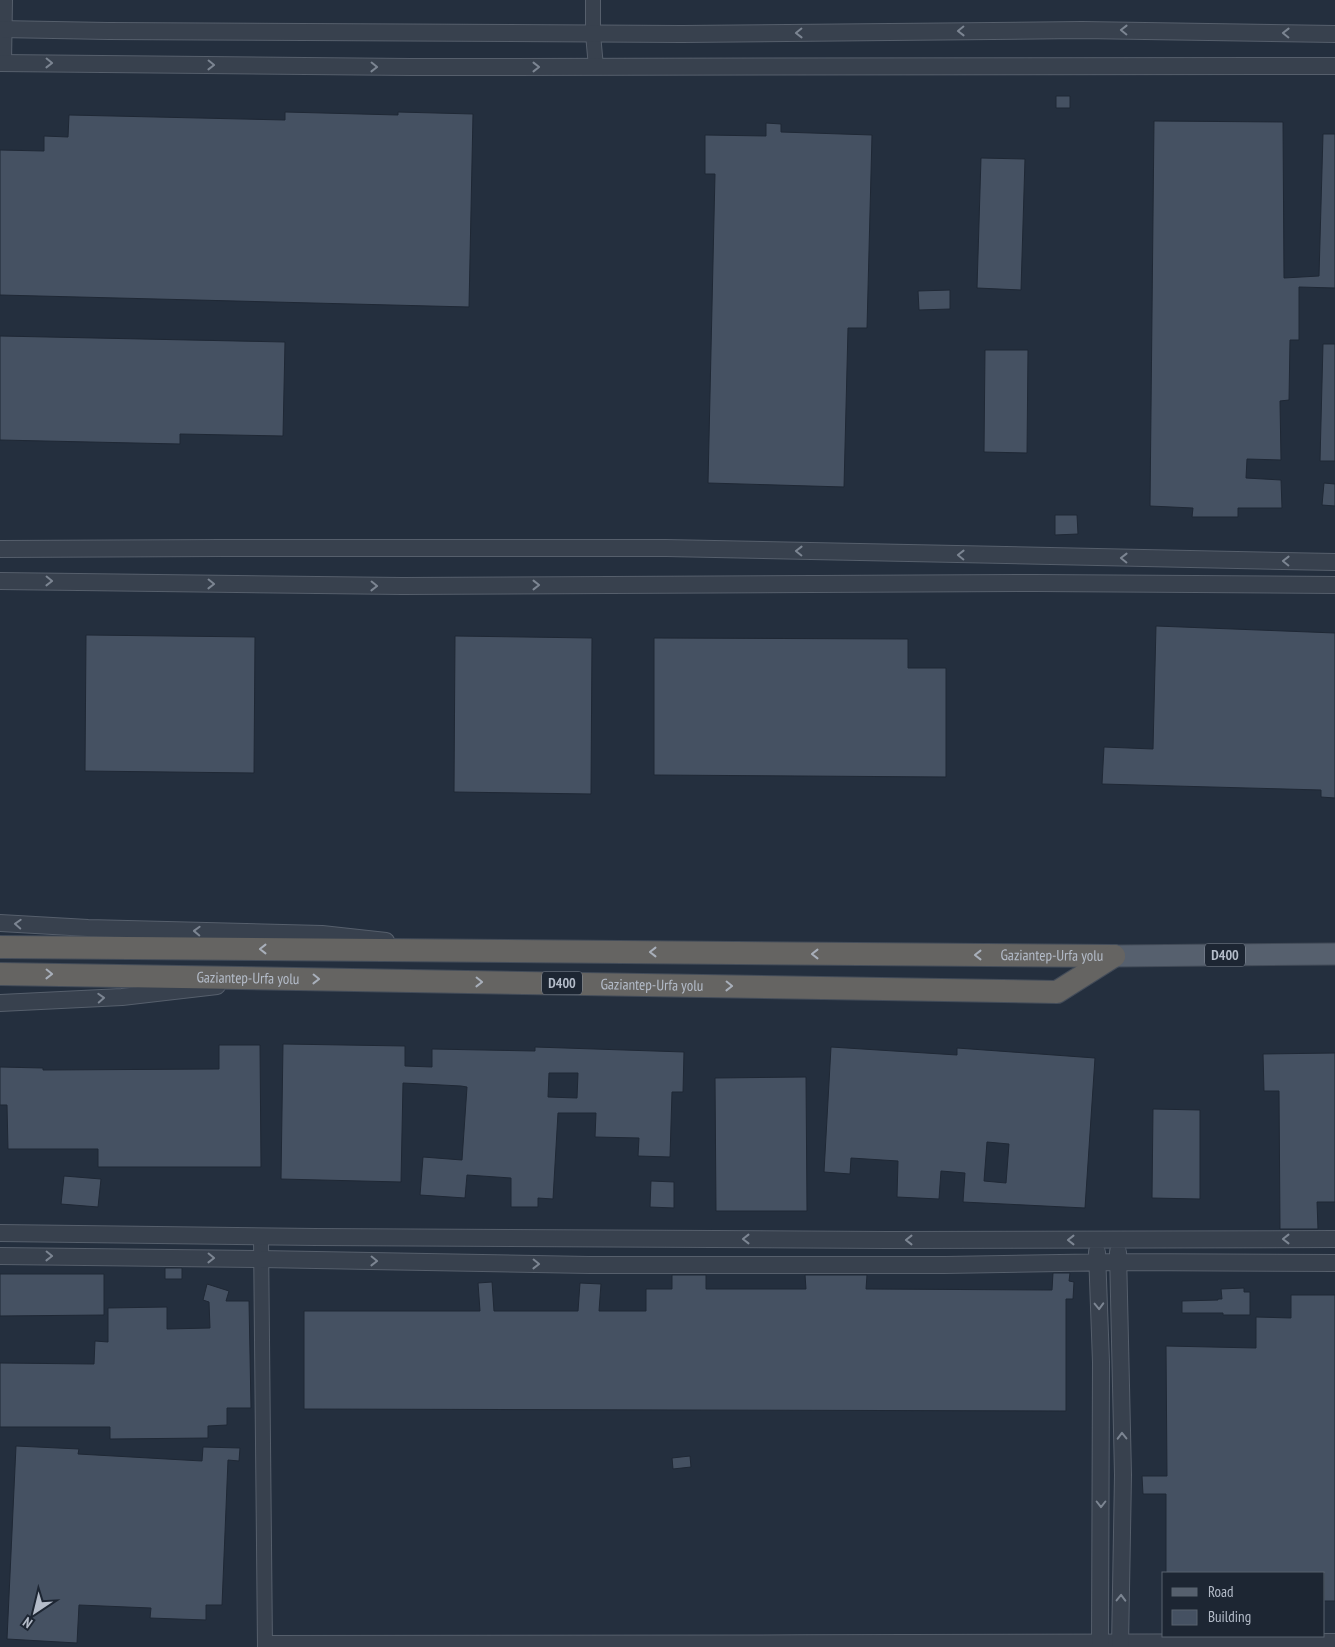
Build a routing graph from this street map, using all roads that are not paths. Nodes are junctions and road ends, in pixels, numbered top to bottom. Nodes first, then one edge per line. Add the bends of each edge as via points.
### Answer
1 (5, 0) edge
2 (594, 0) edge
3 (2, 29) edge
4 (593, 34) junction
5 (1335, 34) edge
6 (2, 63) edge
7 (1335, 66) edge
8 (596, 67) junction
9 (0, 549) edge
10 (1335, 562) edge
11 (0, 581) edge
12 (1335, 585) edge
13 (0, 923) edge
14 (0, 947) edge
15 (473, 951) junction
16 (1335, 954) edge
17 (1114, 956) junction
18 (0, 974) edge
19 (287, 978) junction
20 (0, 1003) edge
21 (0, 1233) edge
22 (261, 1236) junction
23 (1117, 1239) junction
24 (1335, 1239) edge
25 (1096, 1240) junction
26 (0, 1256) edge
27 (261, 1259) junction
28 (1118, 1262) junction
29 (1098, 1263) junction
30 (1335, 1263) edge
31 (1335, 1642) edge
32 (1100, 1644) edge
33 (1120, 1644) edge
34 (265, 1645) edge

1 - 3 street
2 - 4 street
3 - 4 street
3 - 6 street
5 -> 4 street via 1082,30
4 - 8 street
6 -> 8 street
7 - 8 street
10 -> 9 street via 666,548
11 -> 12 street via 402,586
15 -> 13 street via 322,934
15 -> 14 highway, Gaziantep-Urfa yolu / D400
17 -> 15 highway, Gaziantep-Urfa yolu / D400
16 - 17 main road, Gaziantep-Urfa yolu / D400
19 -> 17 highway, Gaziantep-Urfa yolu / D400 via 1057,992
18 -> 19 highway, Gaziantep-Urfa yolu / D400
20 -> 19 street via 122,997
21 - 22 street
25 -> 22 street
22 - 27 street
24 -> 23 street
23 - 25 street
23 - 28 street
25 - 29 street
26 -> 27 street
27 -> 29 street via 589,1265
27 - 34 street
28 - 29 street
28 - 30 street
33 -> 28 street via 1123,1475
29 -> 32 street
31 - 33 street
32 - 33 street
32 - 34 street

